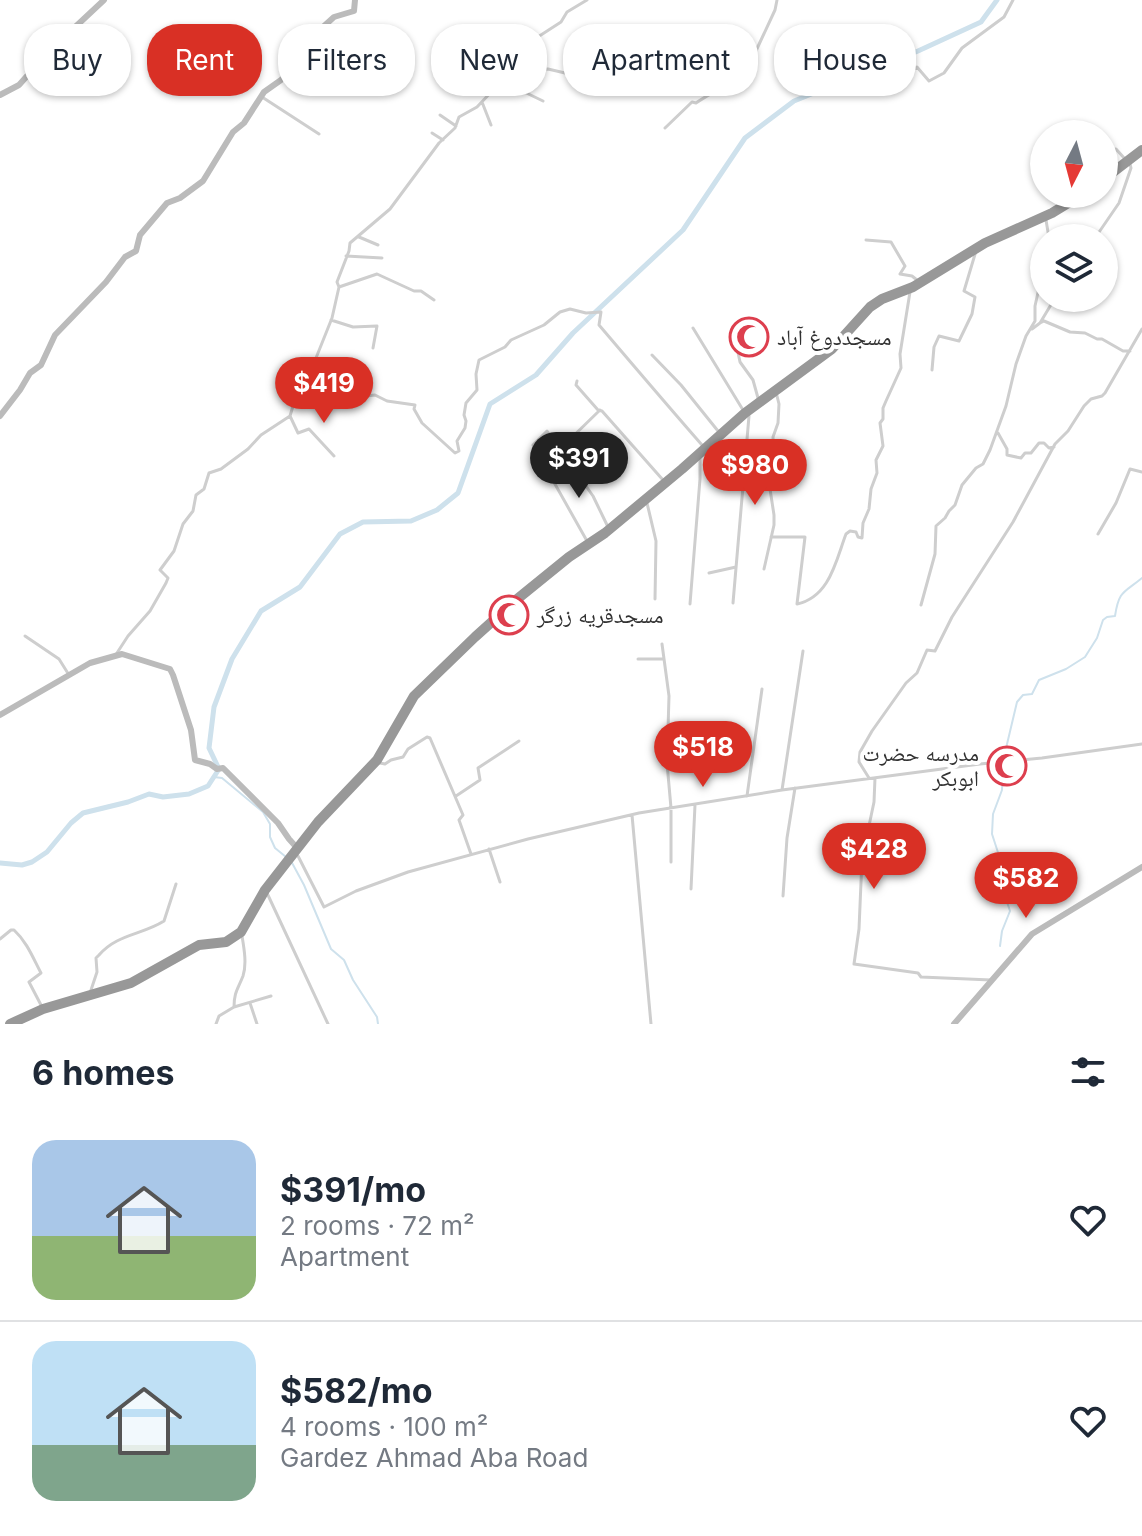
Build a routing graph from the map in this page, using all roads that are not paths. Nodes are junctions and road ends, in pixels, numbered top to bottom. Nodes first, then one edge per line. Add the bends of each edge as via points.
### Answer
1 (104, 0) edge
2 (355, 0) edge
3 (587, 0) edge
4 (777, 0) edge
5 (1013, 0) edge
6 (547, 31) edge
7 (758, 47) edge
8 (916, 68) edge
9 (0, 95) edge
10 (262, 95) edge
11 (261, 96) joint
12 (488, 96) edge
13 (533, 96) edge
14 (708, 96) edge
15 (543, 101) dead end
16 (482, 102) junction
17 (440, 115) dead end
18 (491, 125) dead end
19 (456, 126) junction
20 (665, 128) dead end
21 (432, 133) dead end
22 (319, 134) dead end
23 (443, 140) junction
24 (1142, 150) edge
25 (1118, 151) edge
26 (1128, 161) junction
27 (1118, 168) edge
28 (1060, 208) edge
29 (1046, 217) junction
30 (1047, 224) edge
31 (1105, 224) edge
32 (359, 237) junction
33 (866, 240) dead end
34 (378, 245) dead end
35 (977, 248) junction
36 (346, 256) junction
37 (382, 258) dead end
38 (915, 285) junction
39 (339, 287) junction
40 (434, 300) dead end
41 (1035, 312) edge
42 (1047, 312) edge
43 (331, 320) junction
44 (1040, 323) junction
45 (693, 328) dead end
46 (1032, 329) junction
47 (1142, 329) edge
48 (751, 339) dead end
49 (373, 348) dead end
50 (1130, 351) junction
51 (652, 355) dead end
52 (312, 366) junction
53 (932, 370) dead end
54 (577, 381) dead end
55 (776, 390) junction
56 (751, 408) junction
57 (600, 409) junction
58 (0, 416) edge
59 (290, 416) junction
60 (997, 433) junction
61 (721, 434) junction
62 (1054, 447) junction
63 (560, 449) junction
64 (702, 450) junction
65 (334, 456) dead end
66 (1142, 472) edge
67 (665, 483) junction
68 (646, 499) junction
69 (609, 529) junction
70 (1098, 534) dead end
71 (771, 537) junction
72 (589, 544) junction
73 (736, 567) junction
74 (764, 569) dead end
75 (709, 573) dead end
76 (655, 599) dead end
77 (733, 603) dead end
78 (690, 604) dead end
79 (921, 605) dead end
80 (25, 636) dead end
81 (662, 644) dead end
82 (803, 651) dead end
83 (115, 656) junction
84 (638, 659) dead end
85 (663, 659) junction
86 (69, 675) junction
87 (762, 689) dead end
88 (0, 715) edge
89 (519, 741) dead end
90 (1142, 744) edge
91 (377, 760) junction
92 (869, 778) junction
93 (875, 778) junction
94 (795, 788) junction
95 (782, 790) junction
96 (456, 796) junction
97 (747, 796) junction
98 (695, 804) junction
99 (671, 808) junction
100 (632, 815) junction
101 (489, 849) junction
102 (297, 851) junction
103 (471, 854) junction
104 (671, 862) dead end
105 (1142, 867) edge
106 (500, 882) dead end
107 (176, 884) dead end
108 (691, 889) dead end
109 (265, 890) junction
110 (783, 896) dead end
111 (241, 932) junction
112 (0, 939) edge
113 (992, 980) junction
114 (91, 994) junction
115 (271, 996) dead end
116 (250, 1003) junction
117 (234, 1007) junction
118 (43, 1009) junction
119 (10, 1024) edge
120 (216, 1024) edge
121 (257, 1024) edge
122 (328, 1024) edge
123 (651, 1024) edge
124 (954, 1024) edge

1 - 9 street via 73,29 61,53
2 - 10 street via 354,11 334,17 291,56 289,70
3 - 6 street
4 - 7 street
5 - 8 street via 1004,17 962,48 944,73 929,81
11 - 22 street
11 - 58 street via 203,181 167,203 140,235 136,251 55,335 41,365
12 - 16 street
13 - 15 street
14 - 20 street via 692,102
16 - 18 street
16 - 19 street via 462,115
17 - 19 street
19 - 23 street
21 - 23 street
23 - 32 street via 390,209
24 - 26 highway
25 - 26 street
26 - 27 highway
26 - 31 street via 1131,168 1119,203
28 - 29 highway
29 - 30 street
29 - 35 highway
32 - 34 street
32 - 36 street via 350,243
33 - 38 street via 891,242 905,266 900,274 912,276
35 - 38 highway
35 - 53 street via 964,291 975,297 972,314 959,341 939,336
36 - 37 street
36 - 39 street
38 - 55 highway via 870,307 832,349
38 - 71 street via 904,325 901,368 883,408 883,446 862,538 856,532 846,534 833,574 818,592 797,604 805,537
39 - 40 street via 377,274
39 - 43 street
41 - 46 street
42 - 44 street
43 - 49 street via 353,327 377,326
43 - 52 street
44 - 46 street
44 - 50 street
45 - 56 street
46 - 60 street via 1016,364
47 - 50 street
48 - 56 street via 736,343 740,362 753,380
50 - 62 street via 1105,393 1084,406
51 - 61 street
52 - 59 street
52 - 64 street via 338,376 338,399 375,395 415,405 422,423 455,453 465,428 466,403 477,390 479,360 560,312 601,312 599,325
54 - 57 street
55 - 56 highway
55 - 71 street
56 - 61 highway
56 - 73 street
57 - 63 street
57 - 67 street
59 - 65 street via 298,433 309,429
59 - 83 street via 209,473 160,570 166,583
60 - 62 street via 1007,455 1016,458 1031,453 1039,443
60 - 79 street via 983,464 969,475 955,505 936,526 935,554
61 - 64 highway
62 - 92 street via 935,651 927,650 917,673 860,752 859,762
63 - 69 street
63 - 72 street via 547,431 533,445
64 - 67 highway
64 - 78 street
66 - 70 street via 1130,469
67 - 68 highway
68 - 69 highway
68 - 76 street via 656,535
69 - 72 highway
71 - 74 street
72 - 91 highway via 516,600 414,696
73 - 75 street
73 - 77 street
80 - 86 street via 59,659
81 - 85 street
82 - 95 street
83 - 86 street
83 - 102 street via 170,669 191,730 195,760 220,769 278,823
84 - 85 street
85 - 99 street via 669,696
86 - 88 street
87 - 97 street
89 - 96 street via 478,768 480,780
90 - 93 street
91 - 96 street via 382,764 400,759 429,737
91 - 102 highway
92 - 93 street
92 - 94 street
93 - 113 street via 854,964 923,977
94 - 95 street
94 - 110 street
95 - 97 street
96 - 103 street
97 - 98 street
98 - 99 street
98 - 108 street
99 - 100 street
99 - 104 street
100 - 101 street
100 - 123 street
101 - 103 street
101 - 106 street
102 - 103 street via 323,907 379,882
102 - 109 highway
105 - 113 street via 1032,934
107 - 114 street via 164,921 118,939 96,958
109 - 111 highway
109 - 122 street
111 - 114 highway via 226,942 199,945 131,983
111 - 117 street via 244,974
112 - 118 street via 13,929 29,949 41,973 29,982
113 - 124 street
114 - 118 highway
115 - 116 street
116 - 117 street
116 - 121 street
117 - 120 street
118 - 119 highway

